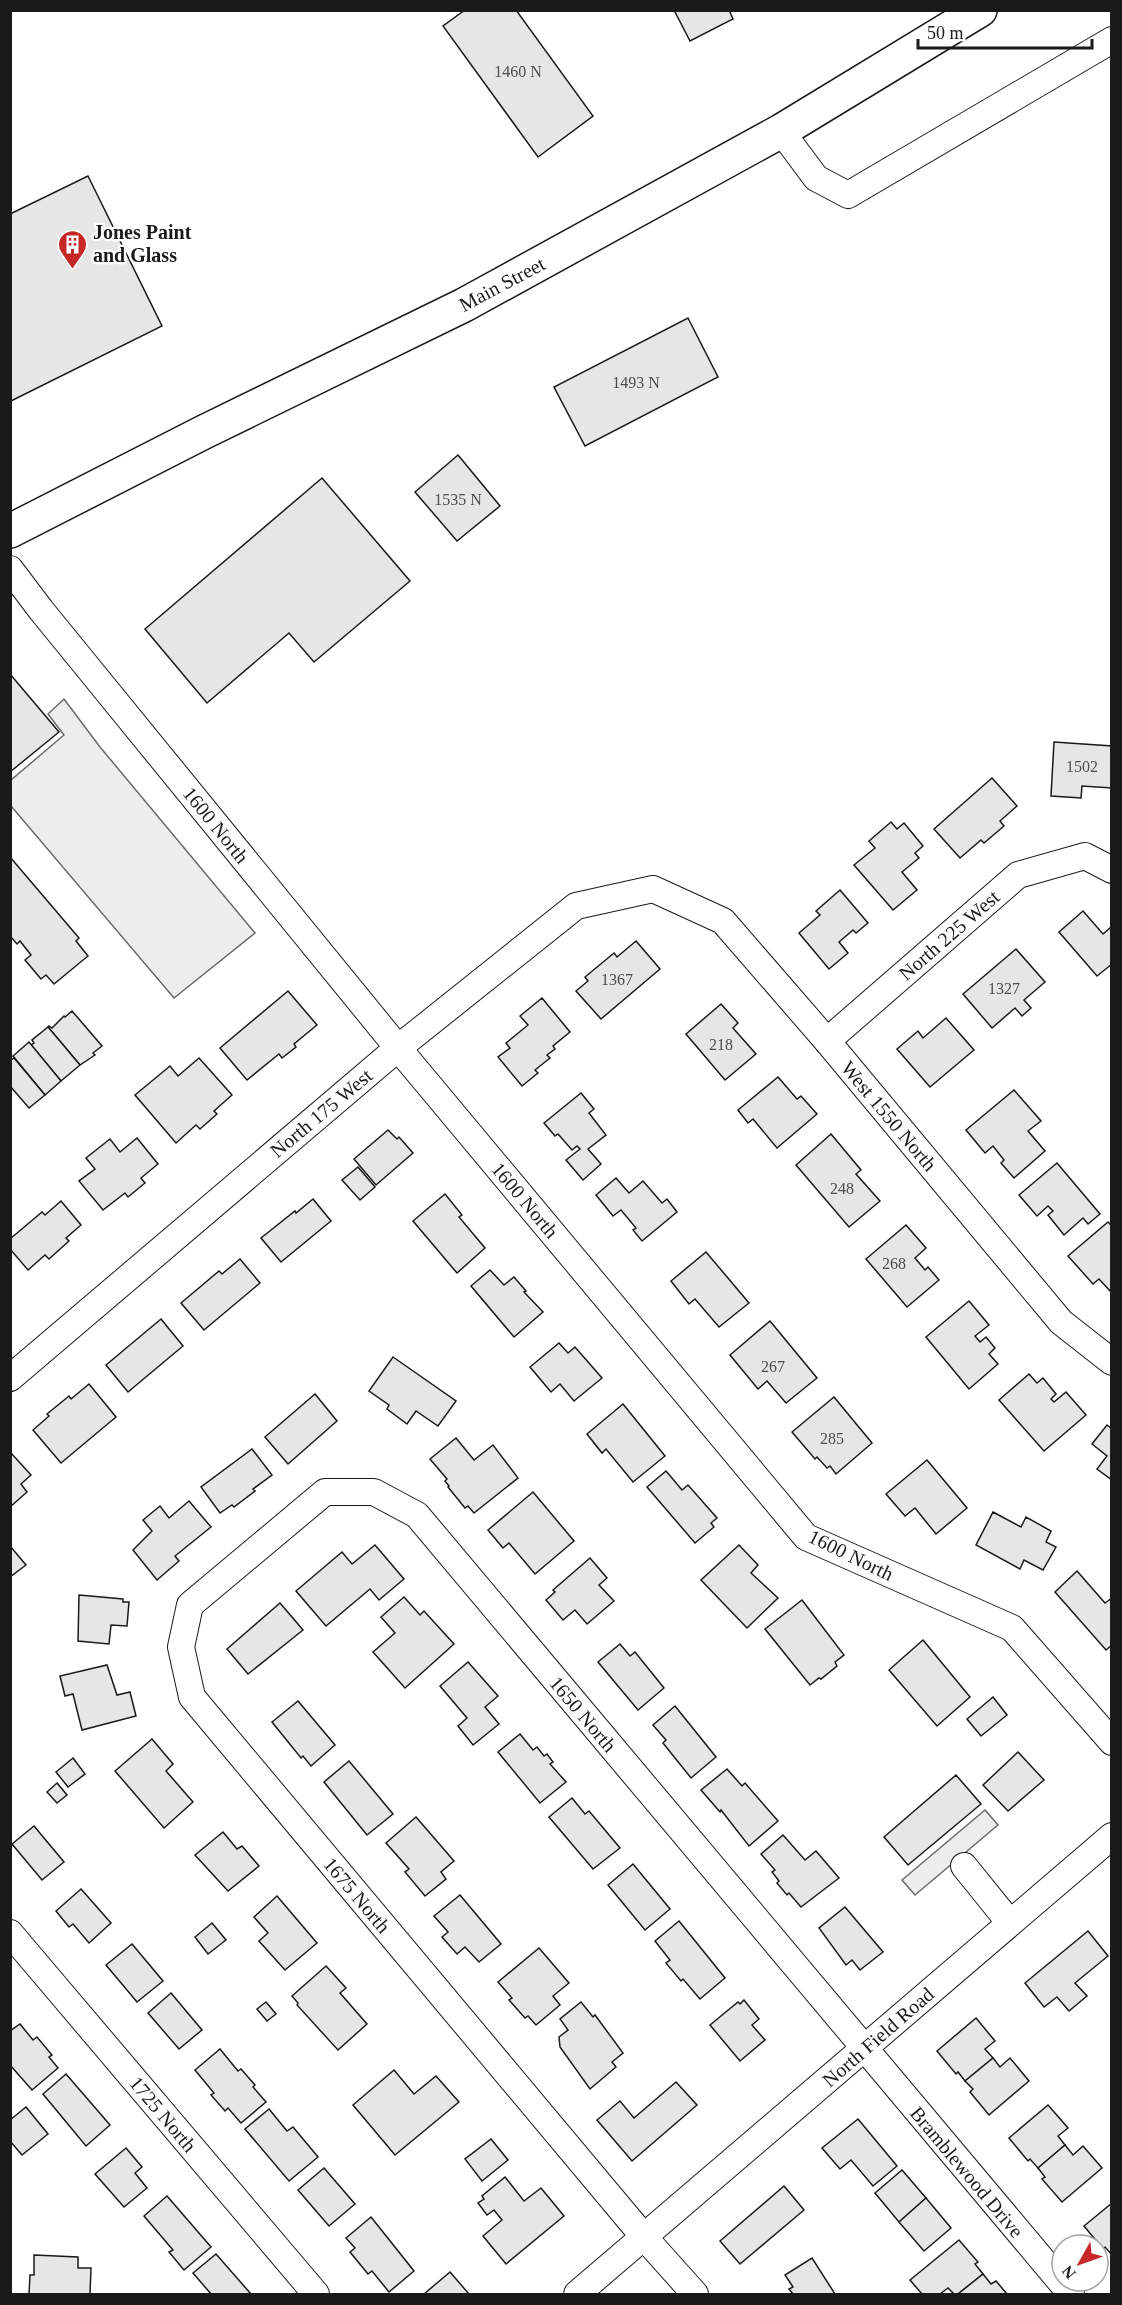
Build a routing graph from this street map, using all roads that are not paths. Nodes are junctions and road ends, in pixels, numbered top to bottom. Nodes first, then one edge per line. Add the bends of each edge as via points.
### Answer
1 (980, 10) edge
2 (1112, 40) edge
3 (781, 131) junction
4 (10, 531) edge
5 (10, 568) edge
6 (1112, 870) edge
7 (652, 889) joint
8 (827, 1041) junction
9 (398, 1048) junction
10 (1112, 1362) edge
11 (10, 1378) edge
12 (262, 1543) joint
13 (1112, 1742) edge
14 (1112, 1836) edge
15 (964, 1866) dead end
16 (1010, 1923) junction
17 (10, 1933) edge
18 (864, 2050) junction
19 (644, 2237) junction
20 (316, 2295) edge
21 (578, 2295) edge
22 (695, 2295) edge
23 (1071, 2295) edge

1 - 3 main road, Main Street
2 - 3 street via 848,195 816,178
3 - 4 main road, Main Street via 464,305
5 - 9 street, 1600 North
6 - 8 street, North 225 West via 1085,856 1018,875
7 - 8 street, West 1550 North via 723,921
7 - 9 street, North 175 West via 576,906
8 - 10 street, West 1550 North via 1061,1322
9 - 11 street, North 175 West
9 - 13 street, 1600 North via 806,1537 1012,1628
12 - 18 street, 1650 North via 325,1492 374,1492 417,1515
12 - 19 street, 1675 North via 190,1605 181,1647 192,1697
14 - 16 street, North Field Road
15 - 16 street
16 - 18 street, North Field Road
17 - 20 street, 1725 North
18 - 19 street, North Field Road
18 - 23 street, Bramblewood Drive
19 - 21 street, North Field Road
19 - 22 street, 1675 North

